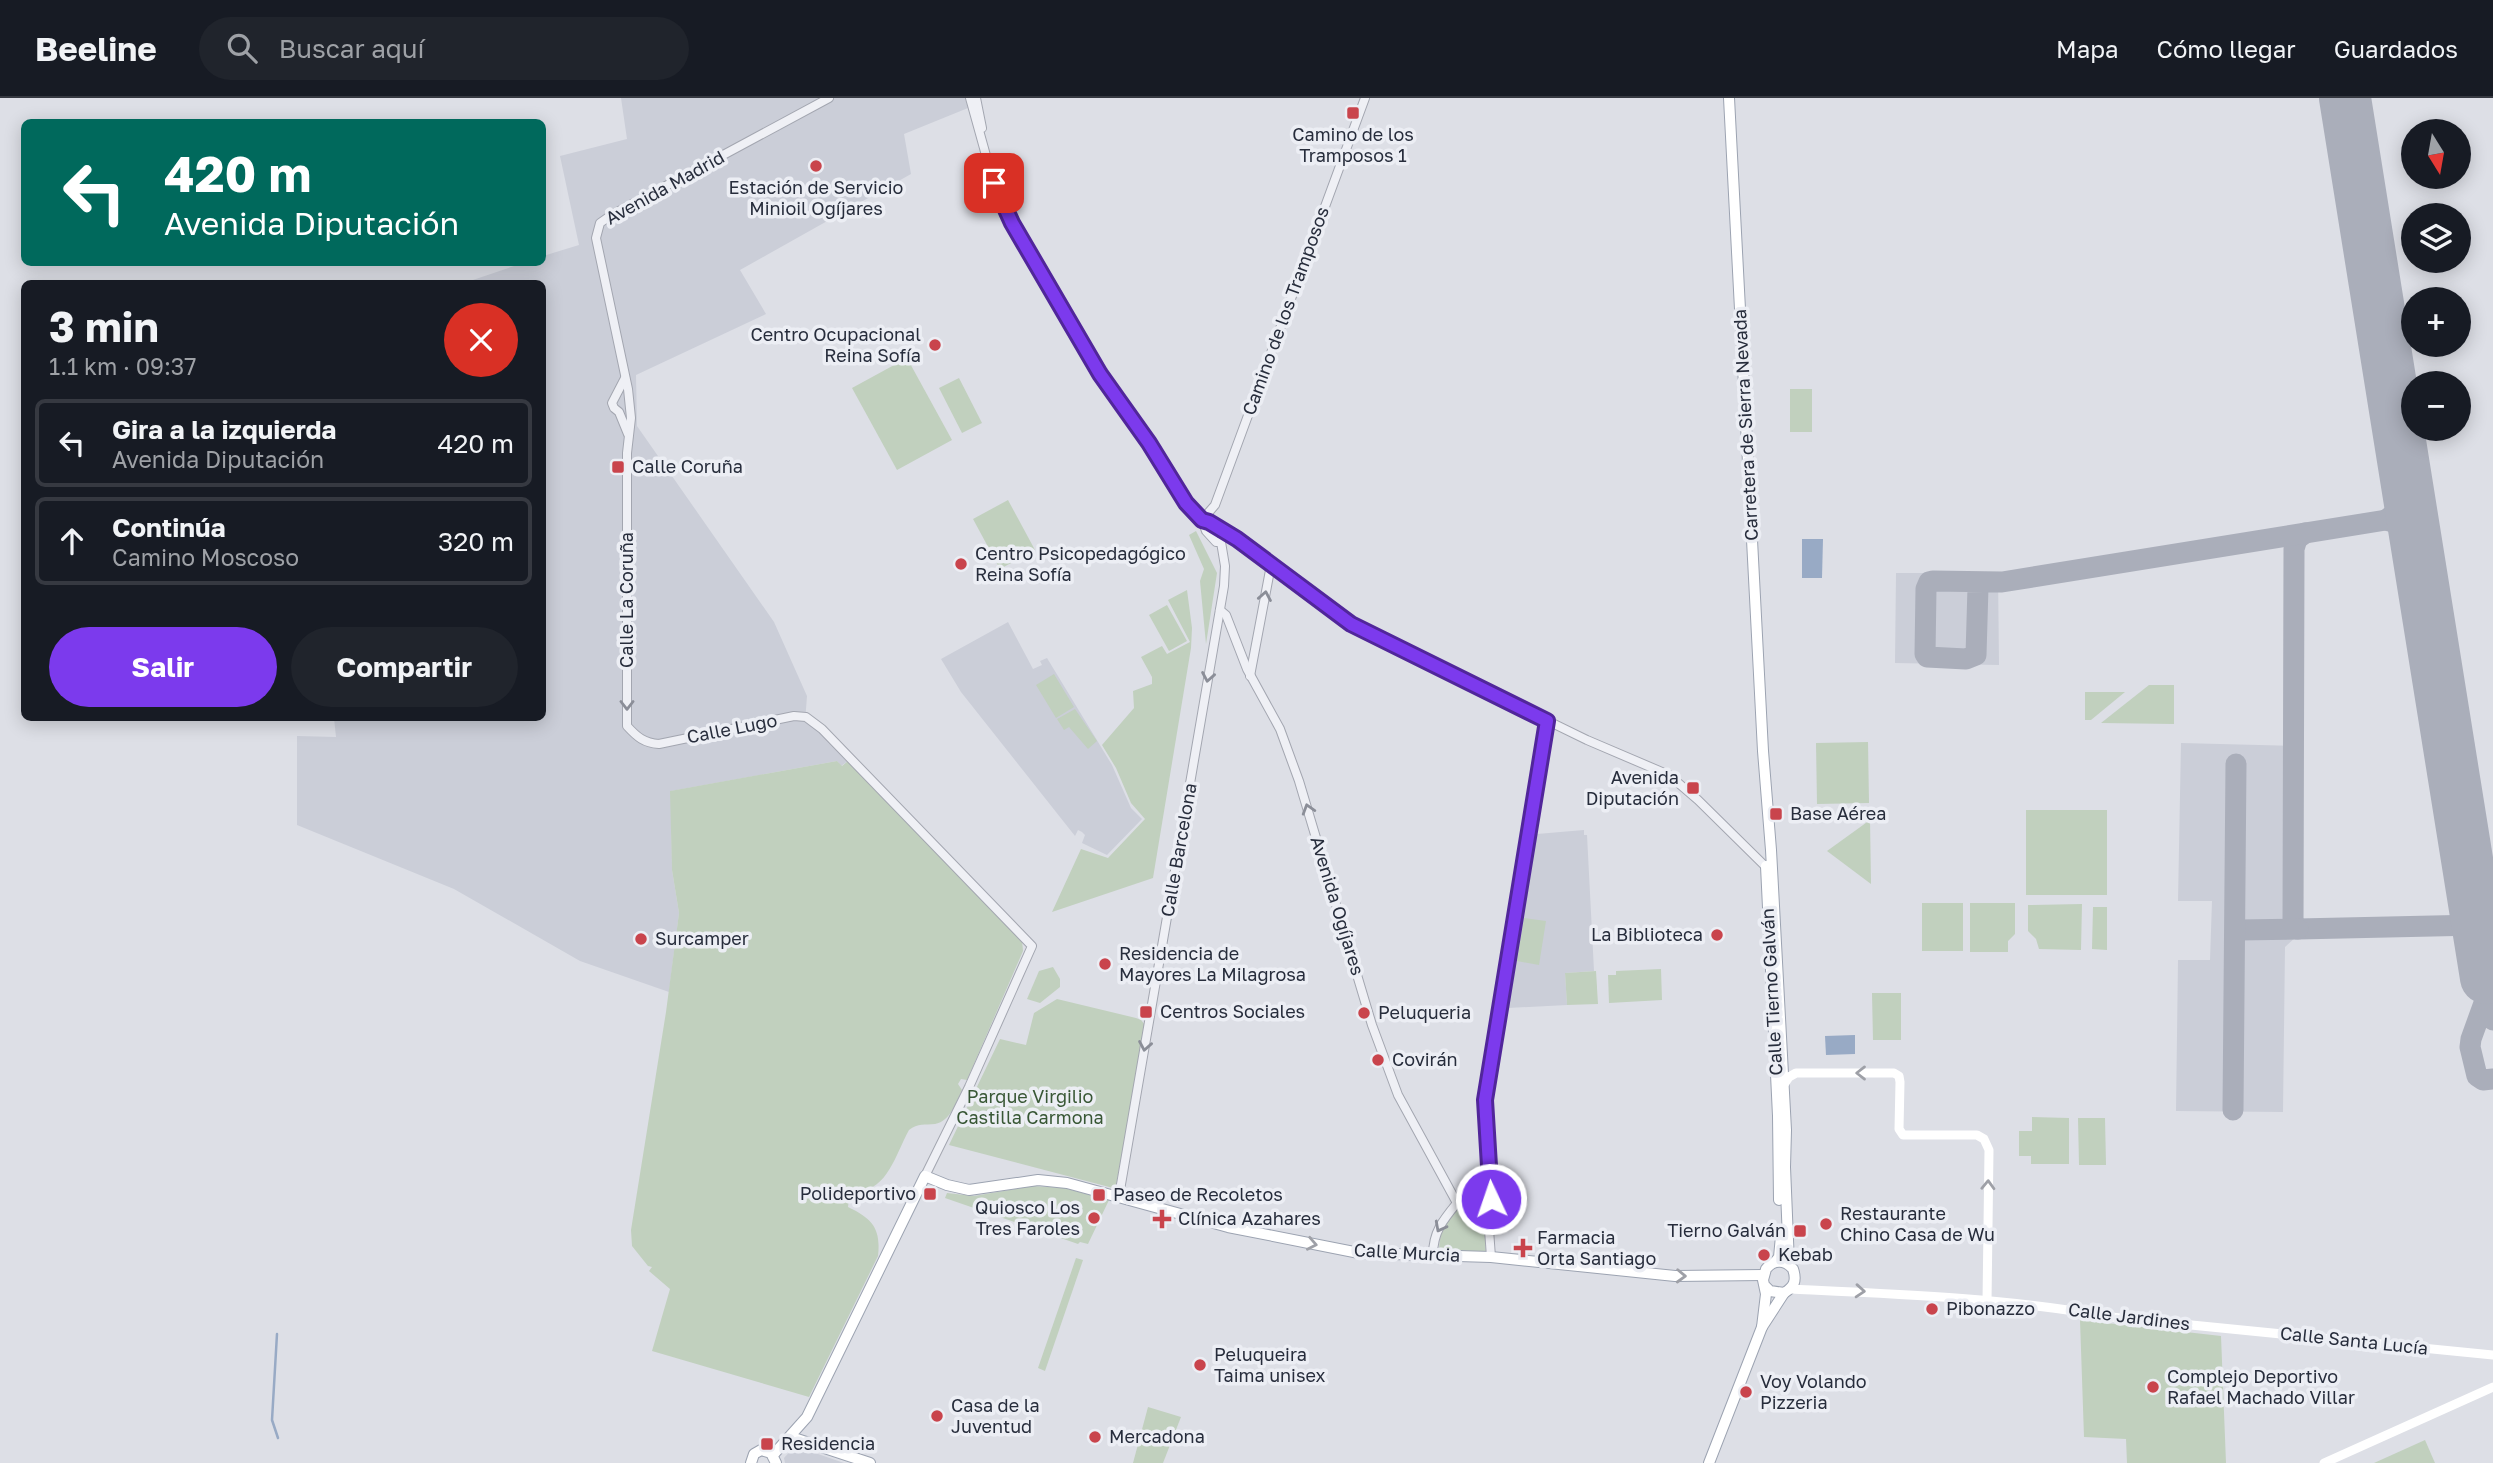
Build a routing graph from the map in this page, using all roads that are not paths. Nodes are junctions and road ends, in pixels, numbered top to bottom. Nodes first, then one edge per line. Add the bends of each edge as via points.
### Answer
1 (830, 98) edge
2 (970, 98) edge
3 (976, 98) edge
4 (1365, 98) edge
5 (1729, 98) edge
6 (982, 142) junction
7 (626, 376) junction
8 (615, 397) junction
9 (629, 403) junction
10 (619, 412) junction
11 (628, 434) junction
12 (1202, 520) junction
13 (1227, 540) junction
14 (1271, 565) junction
15 (1220, 610) junction
16 (1250, 676) junction
17 (1547, 721) junction
18 (659, 744) joint
19 (1769, 867) junction
20 (1782, 1057) junction
21 (1796, 1073) junction
22 (1783, 1084) junction
23 (1778, 1116) junction
24 (925, 1176) junction
25 (1123, 1197) junction
26 (1487, 1202) junction
27 (1457, 1203) junction
28 (1433, 1255) junction
29 (1491, 1256) junction
30 (1775, 1262) junction
31 (1789, 1264) junction
32 (1764, 1280) junction
33 (1788, 1291) junction
34 (1987, 1302) junction
35 (1762, 1327) junction
36 (2216, 1328) joint
37 (2493, 1355) edge
38 (2493, 1387) edge
39 (791, 1437) junction
40 (775, 1459) edge
41 (751, 1463) edge
42 (870, 1463) edge
43 (1709, 1463) edge
44 (2324, 1463) edge

1 - 7 street, Avenida Madrid via 600,223 596,238 599,258
2 - 6 street
3 - 6 street
4 - 12 street, Camino de los Tramposos via 1215,505
5 - 19 main road, Carretera de Sierra Nevada
6 - 12 street via 1001,201 1022,243 1100,374
7 - 8 street
7 - 9 street, Avenida Madrid
8 - 9 street via 623,395
8 - 10 street via 612,406
9 - 10 street
9 - 11 street, Calle La Coruña
10 - 11 street, Calle La Coruña
11 -> 18 street, Calle La Coruña via 627,726 636,737
12 - 13 street
13 - 14 street via 1245,546
13 - 15 street, Calle Barcelona
16 -> 14 street
14 - 17 street via 1360,628
15 - 16 street, Avenida Ogíjares
15 -> 25 street, Calle Barcelona
27 -> 16 street, Avenida Ogíjares via 1398,1095 1299,781 1280,729
17 - 19 street via 1669,775
17 - 26 street via 1485,1100 1491,1199
18 - 24 street, Calle Lugo via 806,717 1032,946
19 - 20 main road, Calle Tierno Galván
19 - 23 main road, Calle Tierno Galván
20 - 21 main road
20 - 22 main road, Calle Tierno Galván
21 - 22 main road
34 -> 21 main road via 1989,1150 1984,1139 1977,1135 1903,1135 1899,1129 1900,1082 1894,1073
22 - 23 main road, Calle Tierno Galván
22 - 31 main road, Calle Tierno Galván
23 - 30 main road, Calle Tierno Galván via 1781,1244
24 - 25 main road, Calle Murcia via 969,1190 1053,1180
24 - 39 main road via 827,1379
25 -> 28 main road, Calle Murcia via 1228,1227 1359,1253
26 - 27 street
26 - 29 street
27 -> 28 street via 1440,1222
28 - 29 main road, Calle Murcia
29 -> 32 main road, Calle Murcia via 1675,1276
30 - 31 main road
30 - 32 main road via 1769,1265
31 - 33 main road via 1796,1276
32 - 33 main road via 1770,1291
32 - 35 main road
33 -> 34 main road, Calle Jardines via 1855,1291
33 - 35 main road
34 - 36 main road, Calle Jardines
35 - 43 main road
36 - 37 main road, Calle Santa Lucía
38 - 44 main road
39 - 40 main road
39 - 42 main road
40 - 41 main road via 766,1451 757,1452

